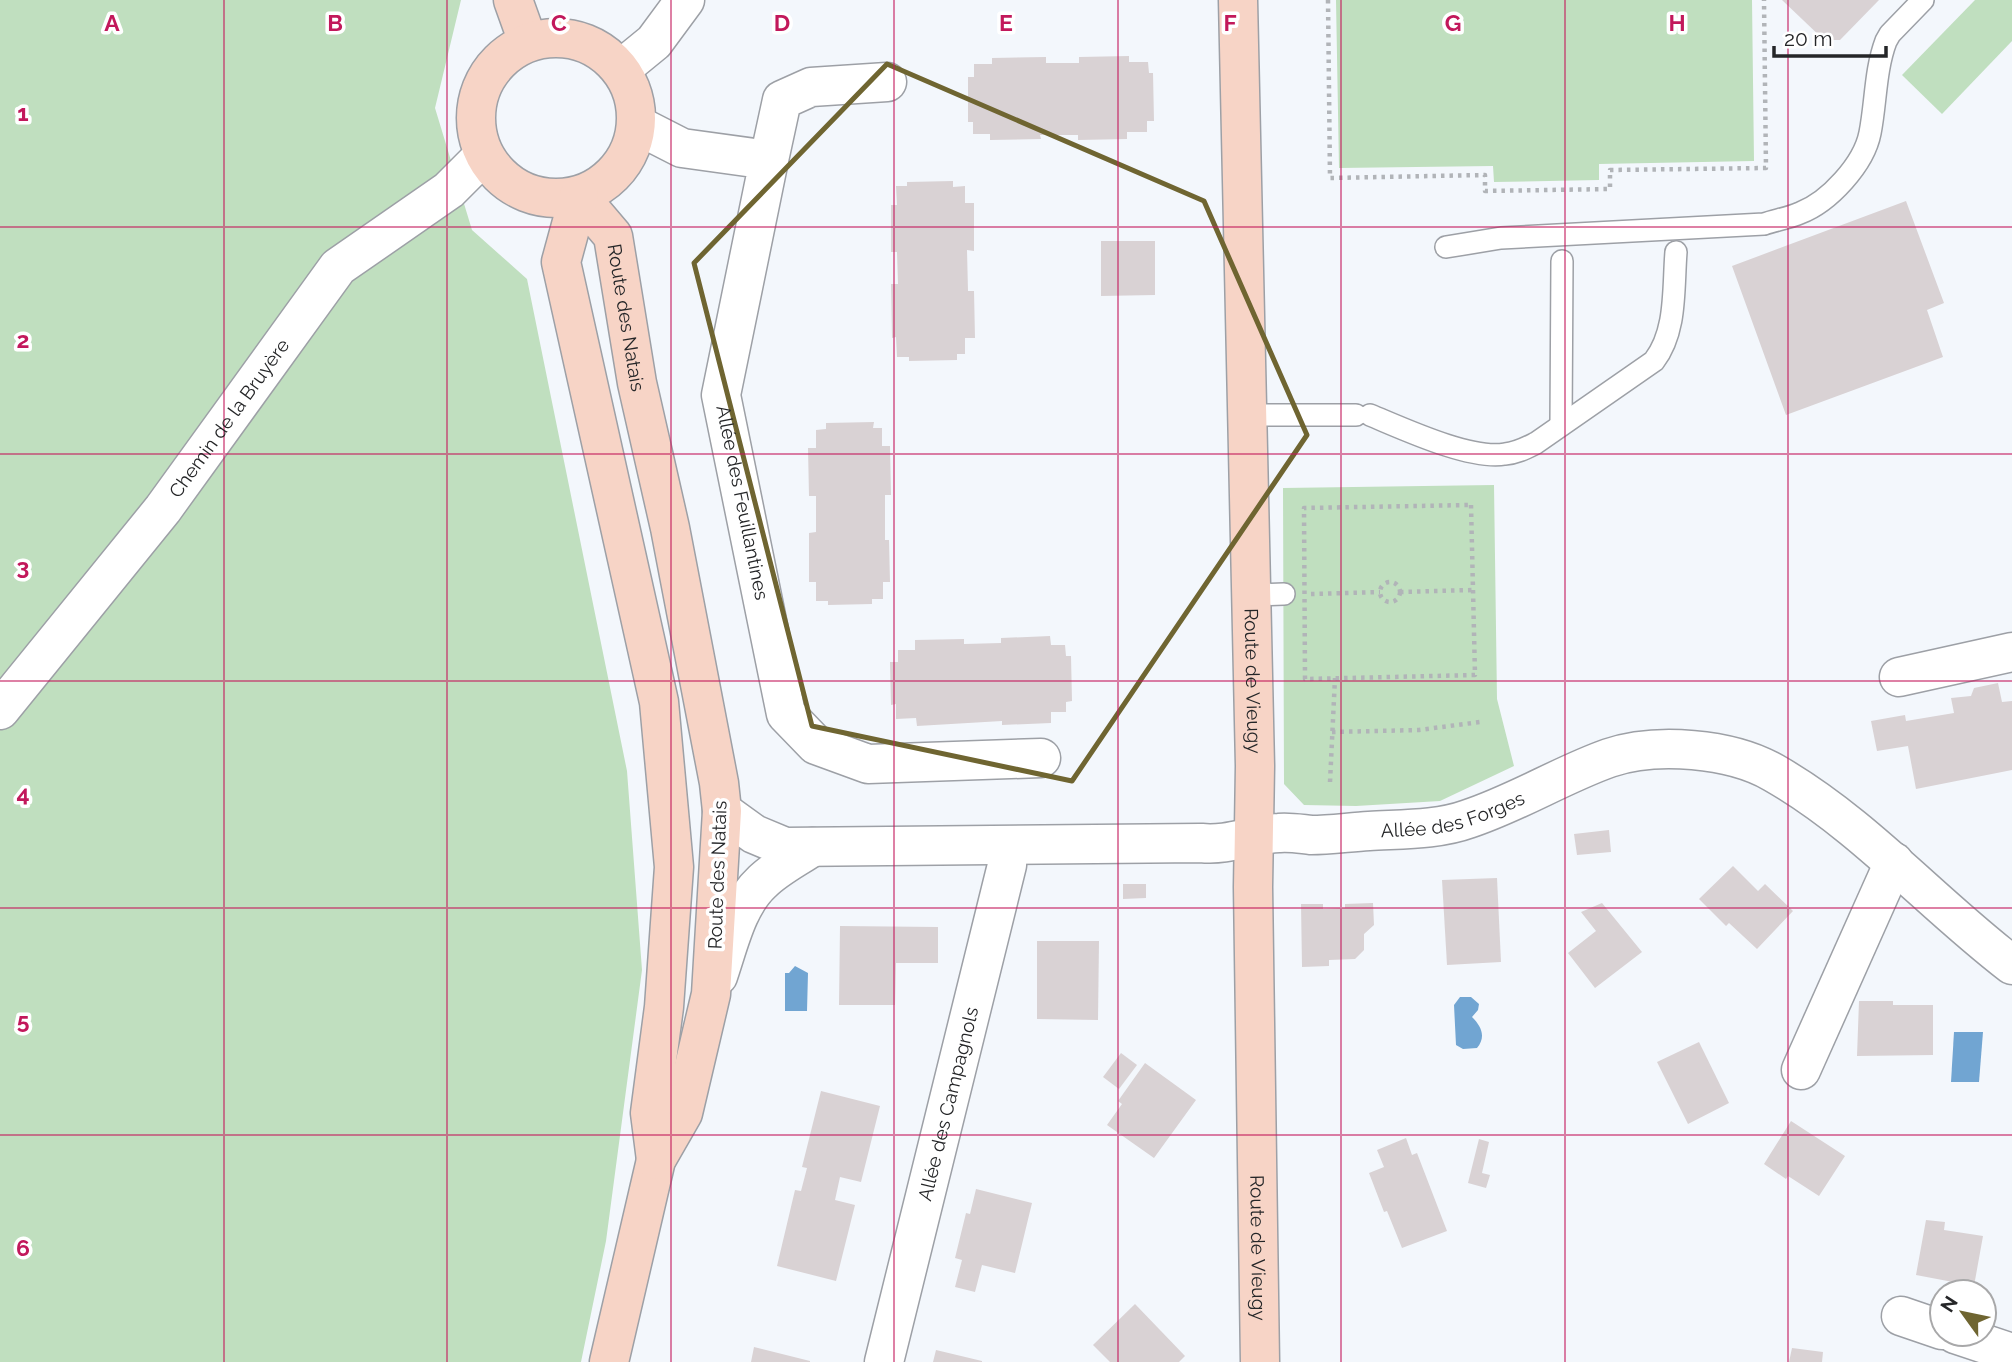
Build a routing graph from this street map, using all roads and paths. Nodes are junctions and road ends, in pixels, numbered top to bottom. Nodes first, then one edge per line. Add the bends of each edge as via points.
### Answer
1 (513, 0) edge
2 (685, 0) edge
3 (1238, 0) edge
4 (1328, 0) edge
5 (1764, 0) edge
6 (1923, 0) edge
7 (528, 42) junction
8 (621, 69) junction
9 (887, 82) dead end
10 (637, 125) junction
11 (484, 155) junction
12 (769, 160) junction
13 (579, 196) junction
14 (1446, 247) dead end
15 (1676, 252) dead end
16 (1562, 261) dead end
17 (1246, 415) junction
18 (1561, 425) junction
19 (1473, 590) junction
20 (1380, 592) junction
21 (1400, 592) junction
22 (1280, 594) junction
23 (2012, 652) edge
24 (1899, 677) dead end
25 (1335, 678) junction
26 (659, 702) junction
27 (0, 710) edge
28 (1480, 722) dead end
29 (1332, 732) junction
30 (1041, 758) dead end
31 (1330, 782) dead end
32 (722, 811) junction
33 (1254, 838) junction
34 (1008, 846) junction
35 (812, 847) junction
36 (1895, 862) junction
37 (2012, 965) edge
38 (711, 995) junction
39 (1801, 1070) dead end
40 (656, 1160) junction
41 (1901, 1317) dead end
42 (1928, 1326) edge
43 (609, 1362) edge
44 (884, 1362) edge
45 (1260, 1362) edge

1 - 7 street
2 - 8 street via 654,42
3 - 17 street, Route de Vieugy
4 - 5 path via 1330,178 1485,175 1485,191 1610,188 1610,170 1766,168
6 - 14 lane via 1886,41 1869,137 1857,161 1824,200 1801,213 1764,224 1501,238
7 - 8 street via 579,41 603,52
7 - 11 street via 505,56 487,77 477,102 476,129
8 - 10 street via 631,86
9 - 12 street, Allée des Feuillantines via 811,87 782,100
10 - 12 street via 682,148
10 - 13 street via 628,156 608,181
11 - 13 street via 501,177 524,193 551,200
11 - 27 street, Chemin de la Bruyère via 449,190 338,267 163,509
12 - 30 street, Allée des Feuillantines via 721,395 786,714 816,745 868,764
13 - 26 street, Route des Natais via 561,262
13 - 32 street, Route des Natais via 613,236 637,383 670,528
15 - 18 lane via 1664,348 1654,361
16 - 18 lane
17 - 18 lane via 1363,415 1466,451 1502,455 1520,451
17 - 22 street, Route de Vieugy
19 - 21 path
19 - 22 path via 1471,505 1304,508
19 - 25 path via 1475,676
20 - 21 path via 1386,602 1395,601
20 - 21 path via 1385,582 1394,582
20 - 22 path
22 - 25 path via 1305,679
22 - 33 street, Route de Vieugy via 1255,766
23 - 24 street
25 - 29 path
26 - 32 street
26 - 40 street, Route des Natais via 674,867 664,1007 650,1113
28 - 29 path via 1419,730
29 - 31 path
32 - 35 street, Allée des Forges via 754,834 785,847
32 - 38 street, Route des Natais
33 - 34 street, Allée des Forges via 1219,845
33 - 36 street, Allée des Forges via 1417,828 1467,820 1611,758 1654,750 1696,750 1734,755 1773,772
33 - 45 street, Route de Vieugy
34 - 35 street, Allée des Forges
34 - 44 street, Allée des Campagnols
35 - 38 street via 752,893 737,919
36 - 37 street, Allée des Forges
36 - 39 street
38 - 40 street, Route des Natais via 682,1113
40 - 43 street, Route des Natais
41 - 42 street

